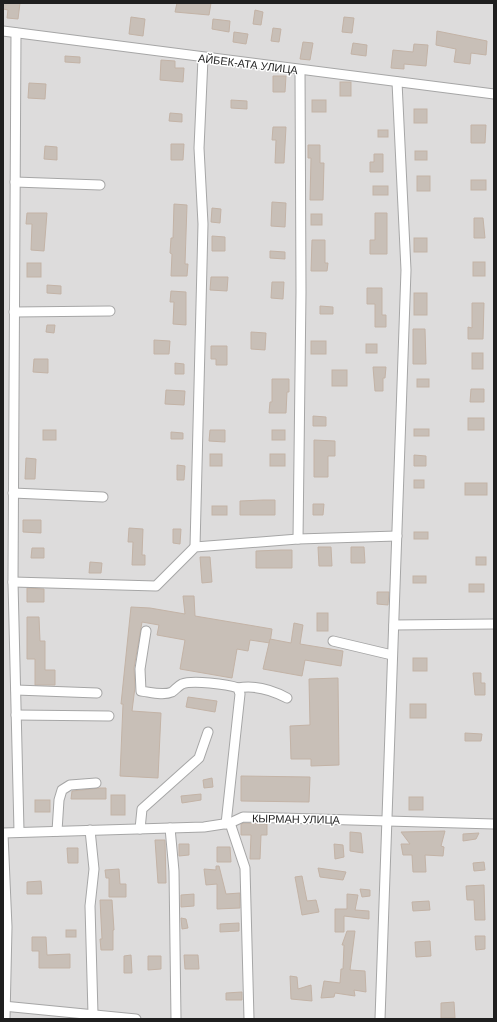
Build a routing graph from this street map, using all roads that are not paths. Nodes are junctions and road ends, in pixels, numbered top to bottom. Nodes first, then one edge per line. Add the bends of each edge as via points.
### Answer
1 (3, 31) edge
2 (16, 33) junction
3 (202, 58) junction
4 (300, 70) junction
5 (397, 82) junction
6 (494, 94) edge
7 (15, 182) junction
8 (100, 185) dead end
9 (110, 311) dead end
10 (14, 312) junction
11 (3, 458) edge
12 (13, 458) junction
13 (13, 493) junction
14 (103, 497) dead end
15 (397, 536) junction
16 (298, 540) junction
17 (195, 547) junction
18 (13, 582) junction
19 (494, 624) edge
20 (394, 625) junction
21 (146, 631) dead end
22 (333, 641) dead end
23 (392, 655) junction
24 (238, 688) junction
25 (16, 690) junction
26 (97, 693) dead end
27 (288, 698) dead end
28 (16, 715) junction
29 (109, 716) dead end
30 (208, 732) dead end
31 (96, 783) dead end
32 (385, 821) junction
33 (228, 823) junction
34 (494, 824) edge
35 (170, 828) junction
36 (140, 829) junction
37 (90, 830) junction
38 (19, 831) junction
39 (57, 831) junction
40 (3, 834) edge
41 (4, 1006) edge
42 (94, 1014) junction
43 (126, 1018) edge
44 (5, 1019) edge
45 (136, 1019) edge
46 (176, 1019) edge
47 (249, 1019) edge
48 (380, 1019) edge

1 - 2 street, АЙБЕК-АТА УЛИЦА
2 - 3 street, АЙБЕК-АТА УЛИЦА
2 - 7 street
3 - 4 street, АЙБЕК-АТА УЛИЦА
3 - 17 street via 199,148 203,224
4 - 5 street, АЙБЕК-АТА УЛИЦА
4 - 16 street
5 - 6 street, АЙБЕК-АТА УЛИЦА
5 - 15 street via 406,270
7 - 8 street
7 - 10 street
9 - 10 street
10 - 12 street
11 - 12 street
12 - 13 street
13 - 14 street
13 - 18 street
15 - 16 street
15 - 20 street
16 - 17 street
17 - 18 street via 156,586
18 - 25 street
19 - 20 street
20 - 23 street
21 - 24 street via 140,669 141,691 159,694 171,692 182,684 194,683 231,685
22 - 23 street
23 - 32 street
24 - 27 street via 248,686 275,692
24 - 33 street via 240,694
25 - 26 street
25 - 28 street
28 - 29 street
28 - 38 street
30 - 36 street via 199,758 142,809
31 - 39 street via 70,785 62,790
32 - 33 street, КЫРМАН УЛИЦА via 243,817
32 - 34 street, КЫРМАН УЛИЦА
32 - 48 street
33 - 35 street, КЫРМАН УЛИЦА via 204,828
33 - 47 street via 245,868
35 - 36 street, КЫРМАН УЛИЦА
35 - 46 street via 174,871
36 - 37 street, КЫРМАН УЛИЦА
37 - 39 street, КЫРМАН УЛИЦА
37 - 42 street via 94,869 90,906
38 - 39 street, КЫРМАН УЛИЦА
38 - 40 street, КЫРМАН УЛИЦА
40 - 41 street via 7,927
41 - 42 street
41 - 44 street
42 - 43 street
43 - 45 street

